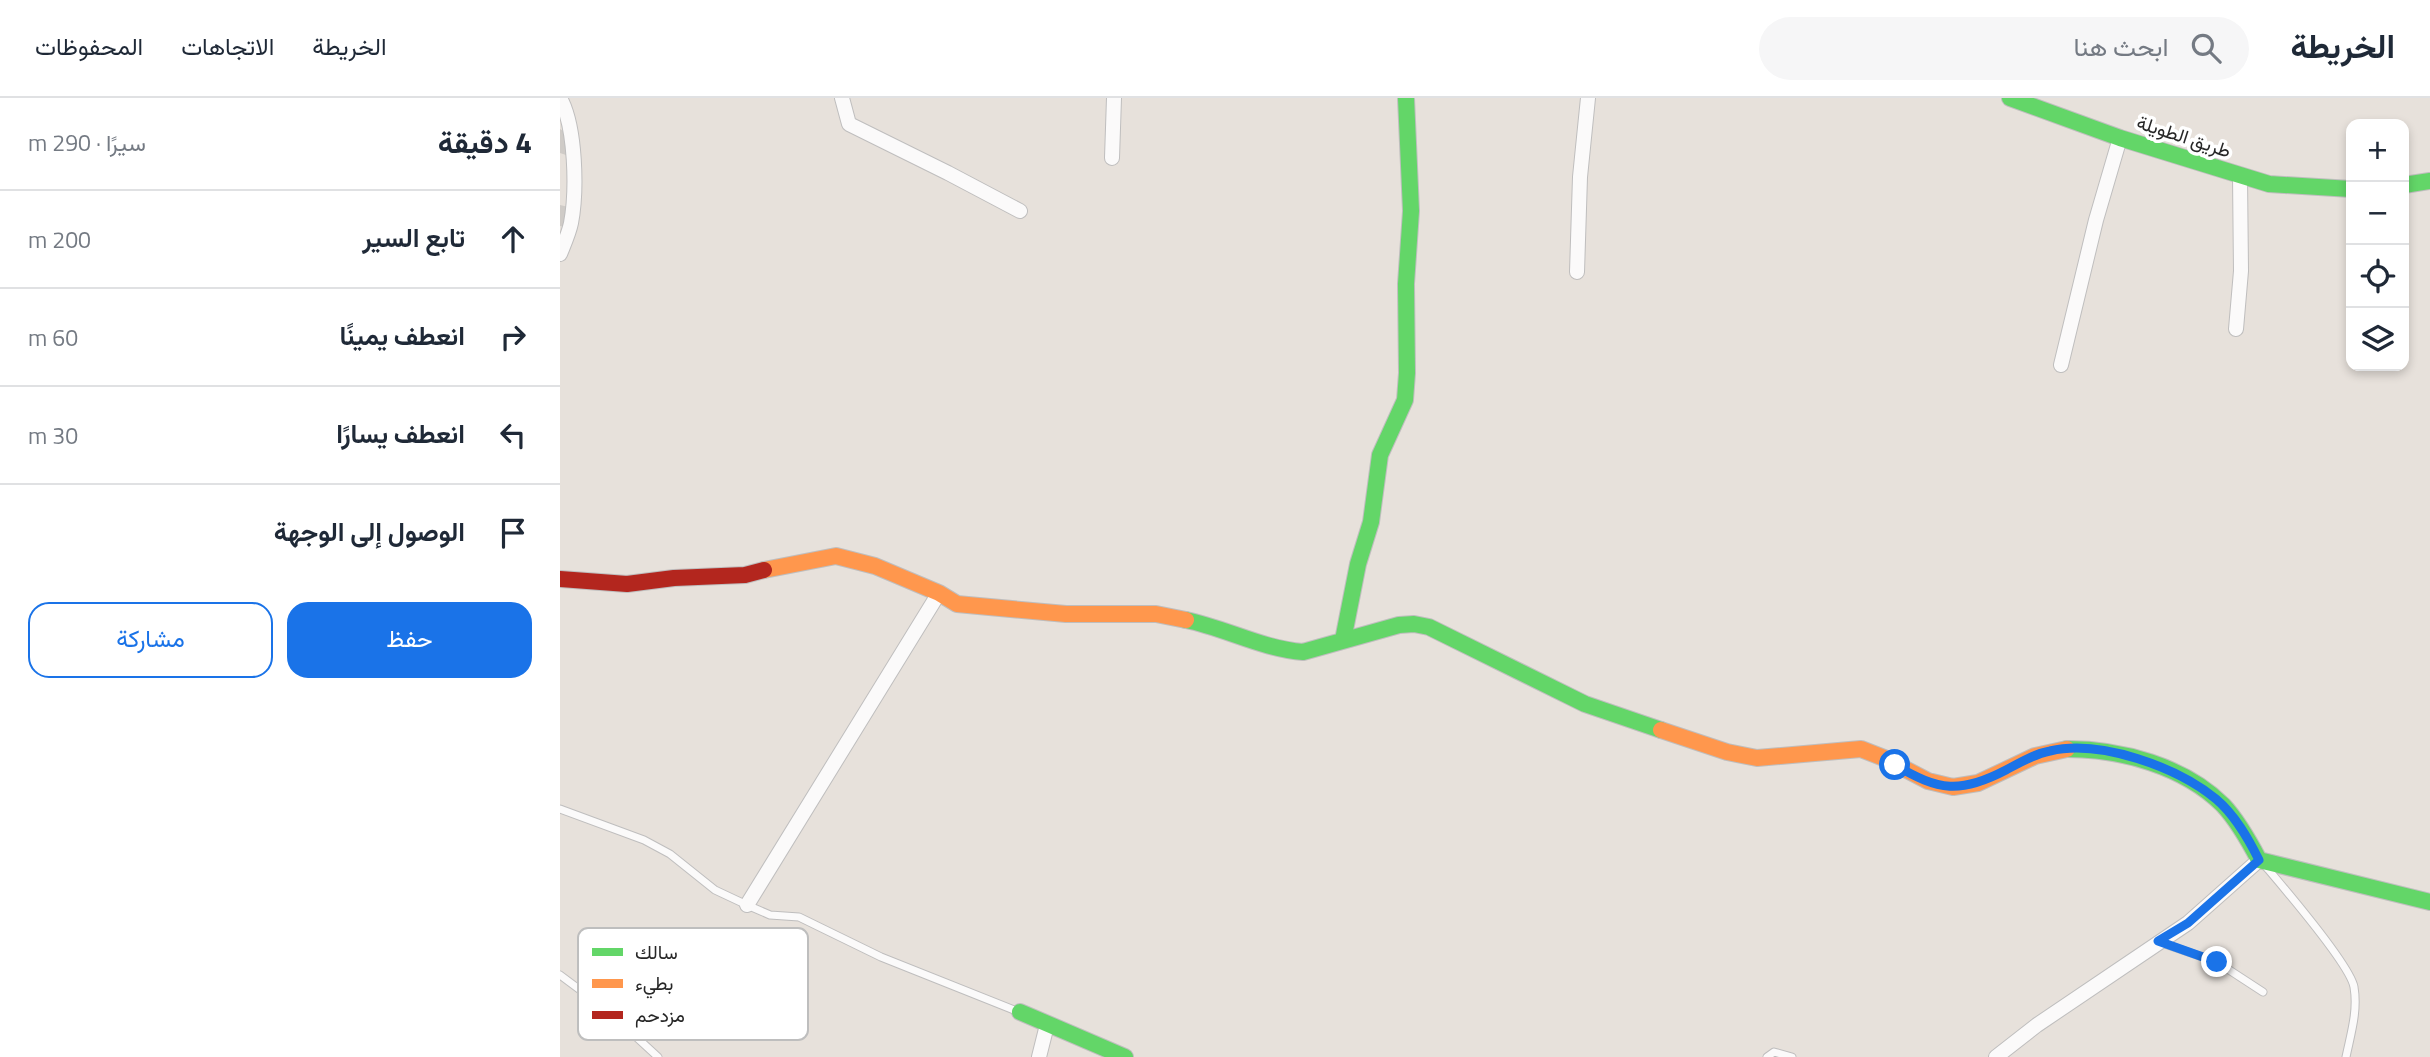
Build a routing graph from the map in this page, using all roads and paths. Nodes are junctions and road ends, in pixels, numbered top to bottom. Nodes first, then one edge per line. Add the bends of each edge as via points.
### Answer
1 (560, 98) edge
2 (842, 98) edge
3 (1114, 98) edge
4 (1406, 98) edge
5 (1588, 98) edge
6 (2010, 98) edge
7 (2120, 138) junction
8 (1112, 158) dead end
9 (2240, 176) junction
10 (2430, 181) edge
11 (2409, 184) edge
12 (2346, 190) edge
13 (1020, 211) dead end
14 (560, 254) edge
15 (1577, 272) dead end
16 (2236, 329) dead end
17 (2061, 365) dead end
18 (560, 579) edge
19 (939, 593) junction
20 (1343, 640) junction
21 (560, 808) edge
22 (2259, 860) junction
23 (2430, 902) edge
24 (747, 905) junction
25 (2158, 941) junction
26 (560, 975) edge
27 (578, 988) edge
28 (2263, 992) dead end
29 (1020, 1012) joint
30 (1047, 1025) junction
31 (640, 1040) edge
32 (659, 1057) edge
33 (1039, 1057) edge
34 (1125, 1057) edge
35 (1767, 1057) edge
36 (1792, 1057) edge
37 (1996, 1057) edge
38 (2346, 1057) edge

1 - 14 street via 575,183 571,226
2 - 13 street via 849,124
3 - 8 street
4 - 20 street via 1410,211 1405,400 1380,455 1371,522
5 - 15 street
6 - 7 street, طريق الطويلة
7 - 9 street, طريق الطويلة
7 - 17 street
9 - 12 street, طريق الطويلة via 2269,184
9 - 16 street
10 - 11 street
18 - 19 street via 627,584 745,575 836,556 875,566
19 - 20 street via 957,604 990,608 1156,614 1207,624 1288,651 1303,652
19 - 24 street
20 - 22 street via 1399,625 1429,627 1585,705 1727,752 1757,758 1861,749 1929,783 1954,787 1971,786 2049,751 2109,752 2182,775 2218,800
21 - 24 lane via 644,840 670,854 715,890
22 - 23 street
22 - 25 street via 2188,923
22 - 38 lane via 2353,983 2356,1009
24 - 29 lane via 770,915 799,917 881,957
25 - 28 lane via 2217,962
25 - 37 street
26 - 27 lane
29 - 30 street
30 - 33 street
30 - 34 street
31 - 32 lane
35 - 36 lane via 1774,1052

